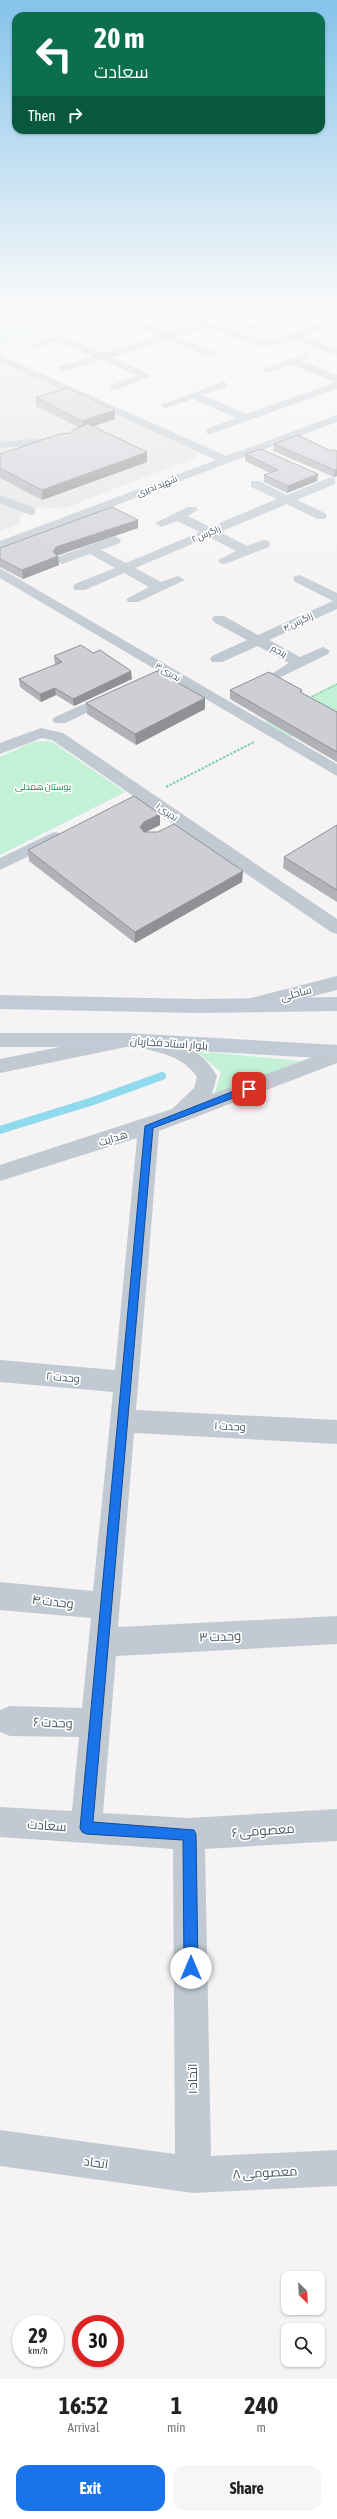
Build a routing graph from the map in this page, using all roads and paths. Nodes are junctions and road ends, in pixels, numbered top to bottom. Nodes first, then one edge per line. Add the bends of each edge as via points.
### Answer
1 (129, 416) edge
2 (241, 416) edge
3 (251, 416) edge
4 (246, 418) junction
5 (337, 418) edge
6 (210, 432) dead end
7 (62, 439) edge
8 (0, 445) edge
9 (256, 448) junction
10 (275, 457) edge
11 (226, 460) junction
12 (317, 475) edge
13 (270, 477) edge
14 (334, 482) edge
15 (0, 500) edge
16 (287, 500) junction
17 (193, 510) dead end
18 (335, 510) dead end
19 (31, 511) dead end
20 (178, 516) junction
21 (321, 516) junction
22 (307, 522) dead end
23 (161, 523) dead end
24 (211, 532) junction
25 (115, 540) edge
26 (264, 544) dead end
27 (0, 545) edge
28 (90, 549) junction
29 (247, 551) junction
30 (62, 560) edge
31 (225, 560) dead end
32 (125, 568) junction
33 (0, 572) edge
34 (316, 572) dead end
35 (178, 580) dead end
36 (80, 587) dead end
37 (160, 587) junction
38 (337, 598) edge
39 (133, 599) dead end
40 (337, 604) edge
41 (234, 612) dead end
42 (219, 619) junction
43 (204, 625) dead end
44 (258, 640) junction
45 (323, 652) dead end
46 (217, 659) dead end
47 (300, 663) junction
48 (275, 676) edge
49 (337, 684) edge
50 (124, 690) edge
51 (304, 701) edge
52 (60, 720) dead end
53 (272, 733) junction
54 (0, 749) edge
55 (337, 772) edge
56 (138, 797) junction
57 (182, 823) junction
58 (71, 829) edge
59 (167, 830) edge
60 (0, 865) edge
61 (334, 928) edge
62 (337, 977) edge
63 (337, 983) edge
64 (306, 991) junction
65 (0, 1002) edge
66 (254, 1004) junction
67 (337, 1004) edge
68 (0, 1040) edge
69 (127, 1040) junction
70 (147, 1042) junction
71 (337, 1054) edge
72 (0, 1066) edge
73 (160, 1123) junction
74 (0, 1173) edge
75 (0, 1371) edge
76 (126, 1382) junction
77 (123, 1421) junction
78 (337, 1432) edge
79 (0, 1596) edge
80 (107, 1606) junction
81 (337, 1630) edge
82 (103, 1642) junction
83 (10, 1721) dead end
84 (96, 1723) junction
85 (0, 1822) edge
86 (337, 1825) edge
87 (86, 1828) junction
88 (190, 1834) junction
89 (0, 2148) edge
90 (337, 2168) edge
91 (192, 2175) junction

1 - 11 street
2 - 4 street
3 - 4 street
4 - 6 street
5 - 9 street, شهید ندیری
7 - 8 lane
9 - 10 street
9 - 11 street, شهید ندیری
11 - 27 street, شهید ندیری
12 - 14 street
13 - 16 street via 249,486
14 - 16 street, زاگرس ۲
15 - 19 lane
16 - 21 street
16 - 24 street, زاگرس ۲
17 - 20 street
18 - 21 street
20 - 23 street
20 - 24 street
21 - 22 street
24 - 29 street
24 - 32 street, زاگرس ۲
25 - 28 street
26 - 29 street
28 - 30 street
28 - 32 street
29 - 31 street
32 - 36 street, زاگرس ۲
32 - 37 street
33 - 53 street, ندیری ۳ via 159,673
34 - 38 street via 295,582
35 - 37 street
37 - 39 street
40 - 44 street, زاگرس ۴
41 - 42 street
42 - 43 street
42 - 44 street, پنجم
44 - 46 street, زاگرس ۴
44 - 47 street, پنجم
45 - 47 street
47 - 48 street
49 - 51 path
50 - 52 street
53 - 55 street, ندیری ۳
53 - 56 path
54 - 56 street, ندیری ۱ via 27,737 49,733 57,736
56 - 57 street, ندیری ۱
57 - 59 street
57 - 61 street, ندیری ۱
58 - 60 street
62 - 64 street
63 - 64 street, ساحلی
64 - 66 street, ساحلی
65 - 66 main road via 197,1006
66 - 67 main road
68 - 69 main road, بلوار استاد فخاریان
69 - 70 main road, بلوار استاد فخاریان
69 - 72 street
70 - 71 main road, بلوار استاد فخاریان
70 - 73 street via 176,1048 195,1058 207,1076 203,1092
71 - 73 street, هدایت
73 - 74 street, هدایت
73 - 76 street
75 - 76 street, وحدت ۲
76 - 77 street
77 - 78 street, وحدت ۱
77 - 80 street
79 - 80 street, وحدت ۴
80 - 82 street
81 - 82 street, وحدت ۳
82 - 84 street
83 - 84 street, وحدت ۶
84 - 87 street
85 - 87 street, سعادت
86 - 88 street, معصومی ۶
87 - 88 street, سعادت
88 - 91 street, اتحاد ۱
89 - 91 street, اتحاد
90 - 91 street, معصومی ۸

